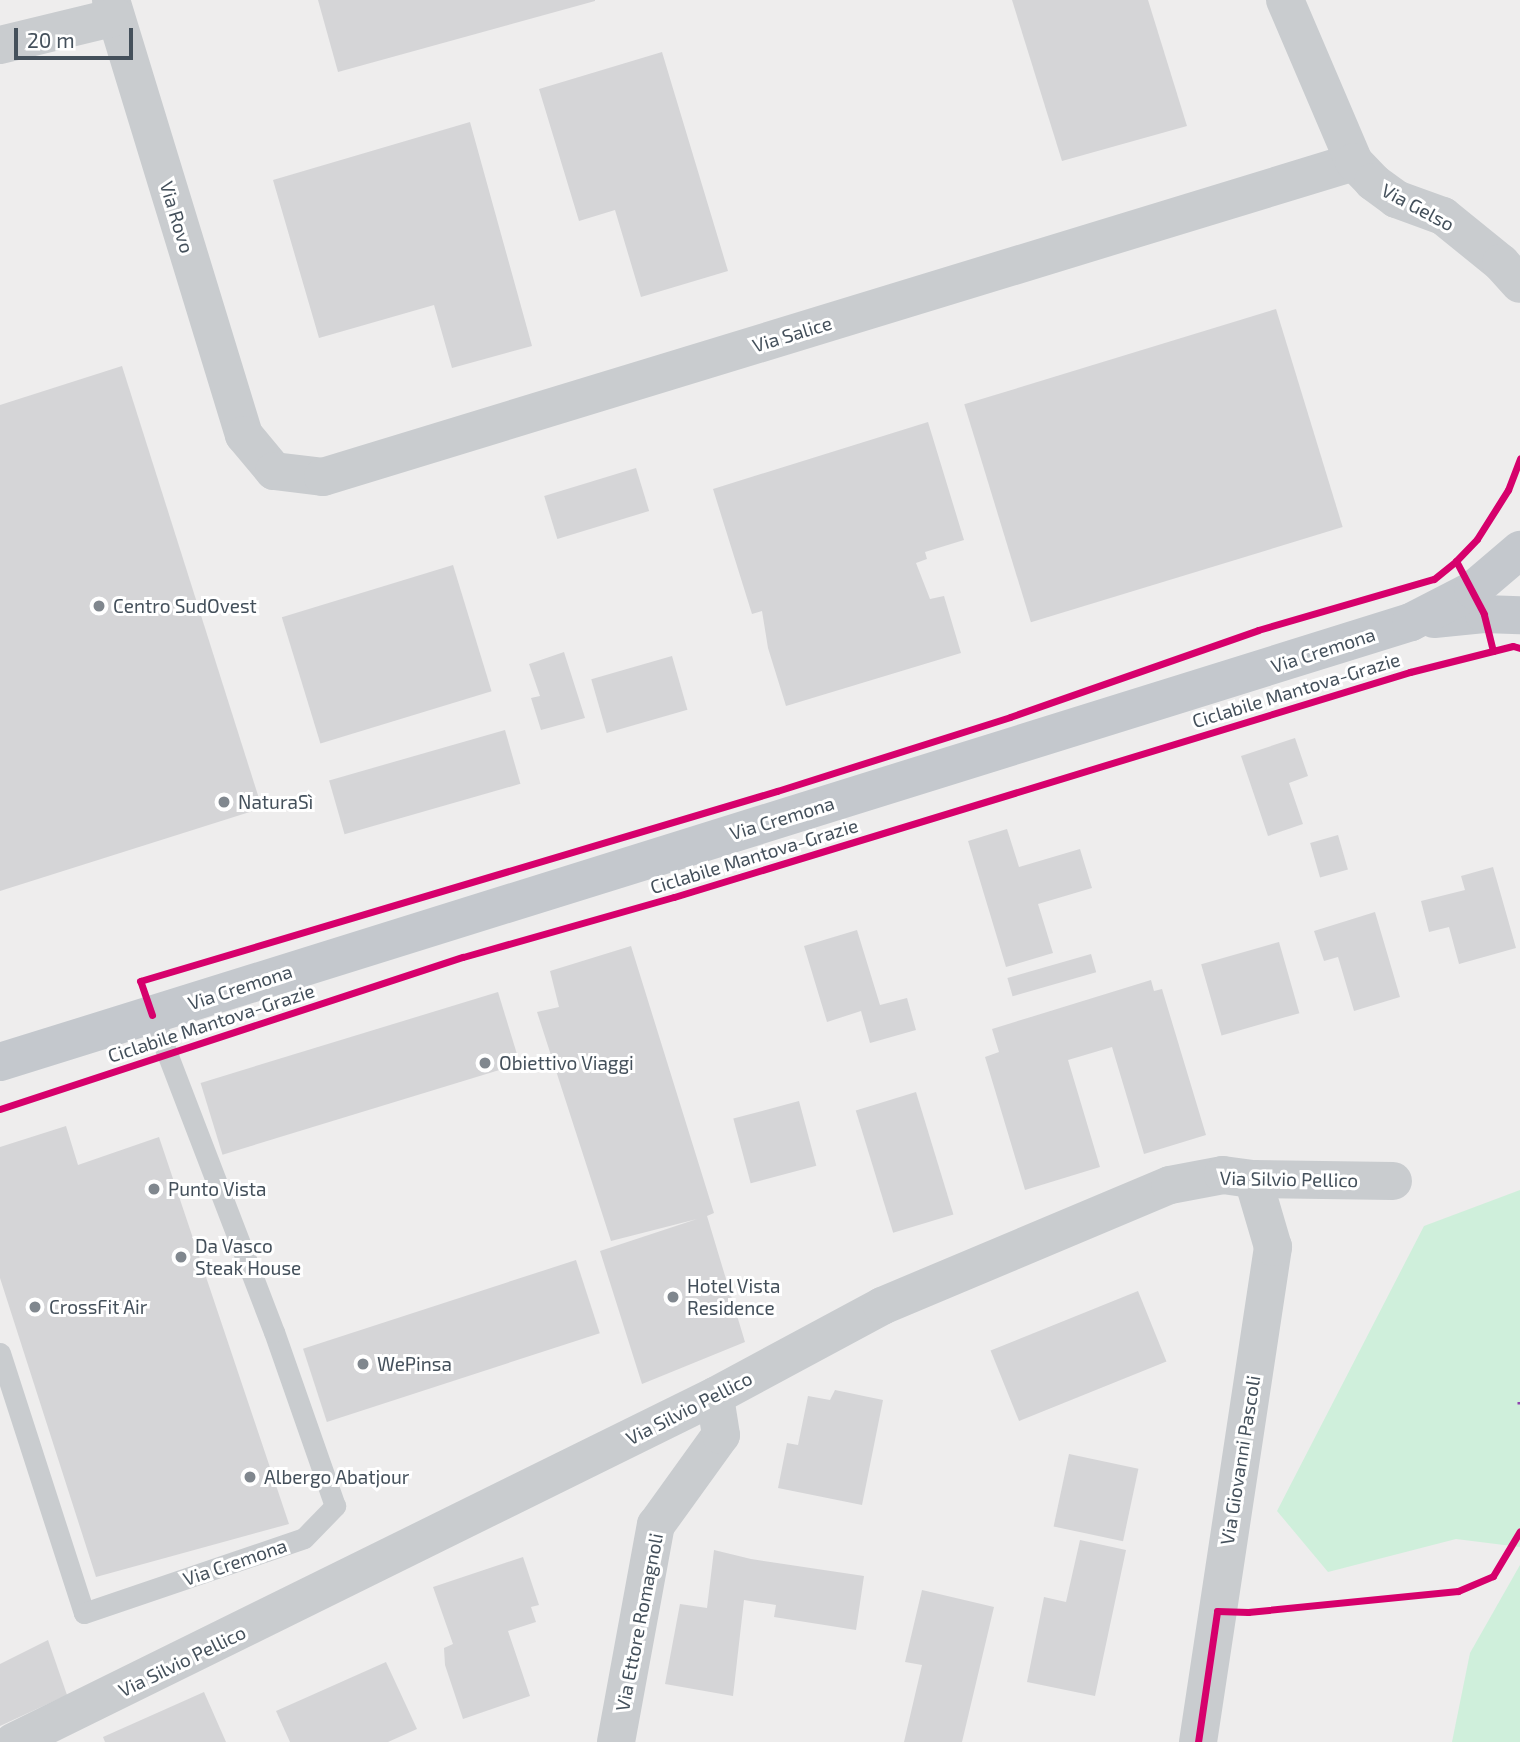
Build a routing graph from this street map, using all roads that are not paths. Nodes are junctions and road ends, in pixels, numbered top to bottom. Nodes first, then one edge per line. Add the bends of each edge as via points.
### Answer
1 (1285, 0) edge
2 (113, 8) edge
3 (0, 45) edge
4 (1354, 162) junction
5 (1520, 284) edge
6 (244, 435) joint
7 (1520, 550) edge
8 (1520, 615) edge
9 (1412, 622) junction
10 (152, 1015) junction
11 (0, 1062) edge
12 (1253, 1179) junction
13 (1393, 1181) dead end
14 (0, 1353) edge
15 (715, 1396) junction
16 (13, 1742) edge
17 (616, 1742) edge
18 (1198, 1742) edge

1 - 4 street, Via Gelso
2 - 3 street
2 - 6 street, Via Rovo
4 - 5 street, Via Gelso via 1396,199 1443,216
4 - 6 street, Via Salice via 323,477 274,471
7 - 9 main road, Via Cremona via 1473,590
8 - 9 main road, Via Cremona
9 - 10 main road, Via Cremona
10 - 11 main road, Via Cremona
10 - 14 lane, Via Cremona via 274,1332 335,1506 304,1538 84,1613
12 - 13 street, Via Silvio Pellico
12 - 15 street, Via Silvio Pellico via 1223,1175 1170,1185 882,1306
12 - 18 street, Via Giovanni Pascoli via 1273,1247
15 - 16 street, Via Silvio Pellico
15 - 17 street, Via Ettore Romagnoli via 721,1436 656,1525

